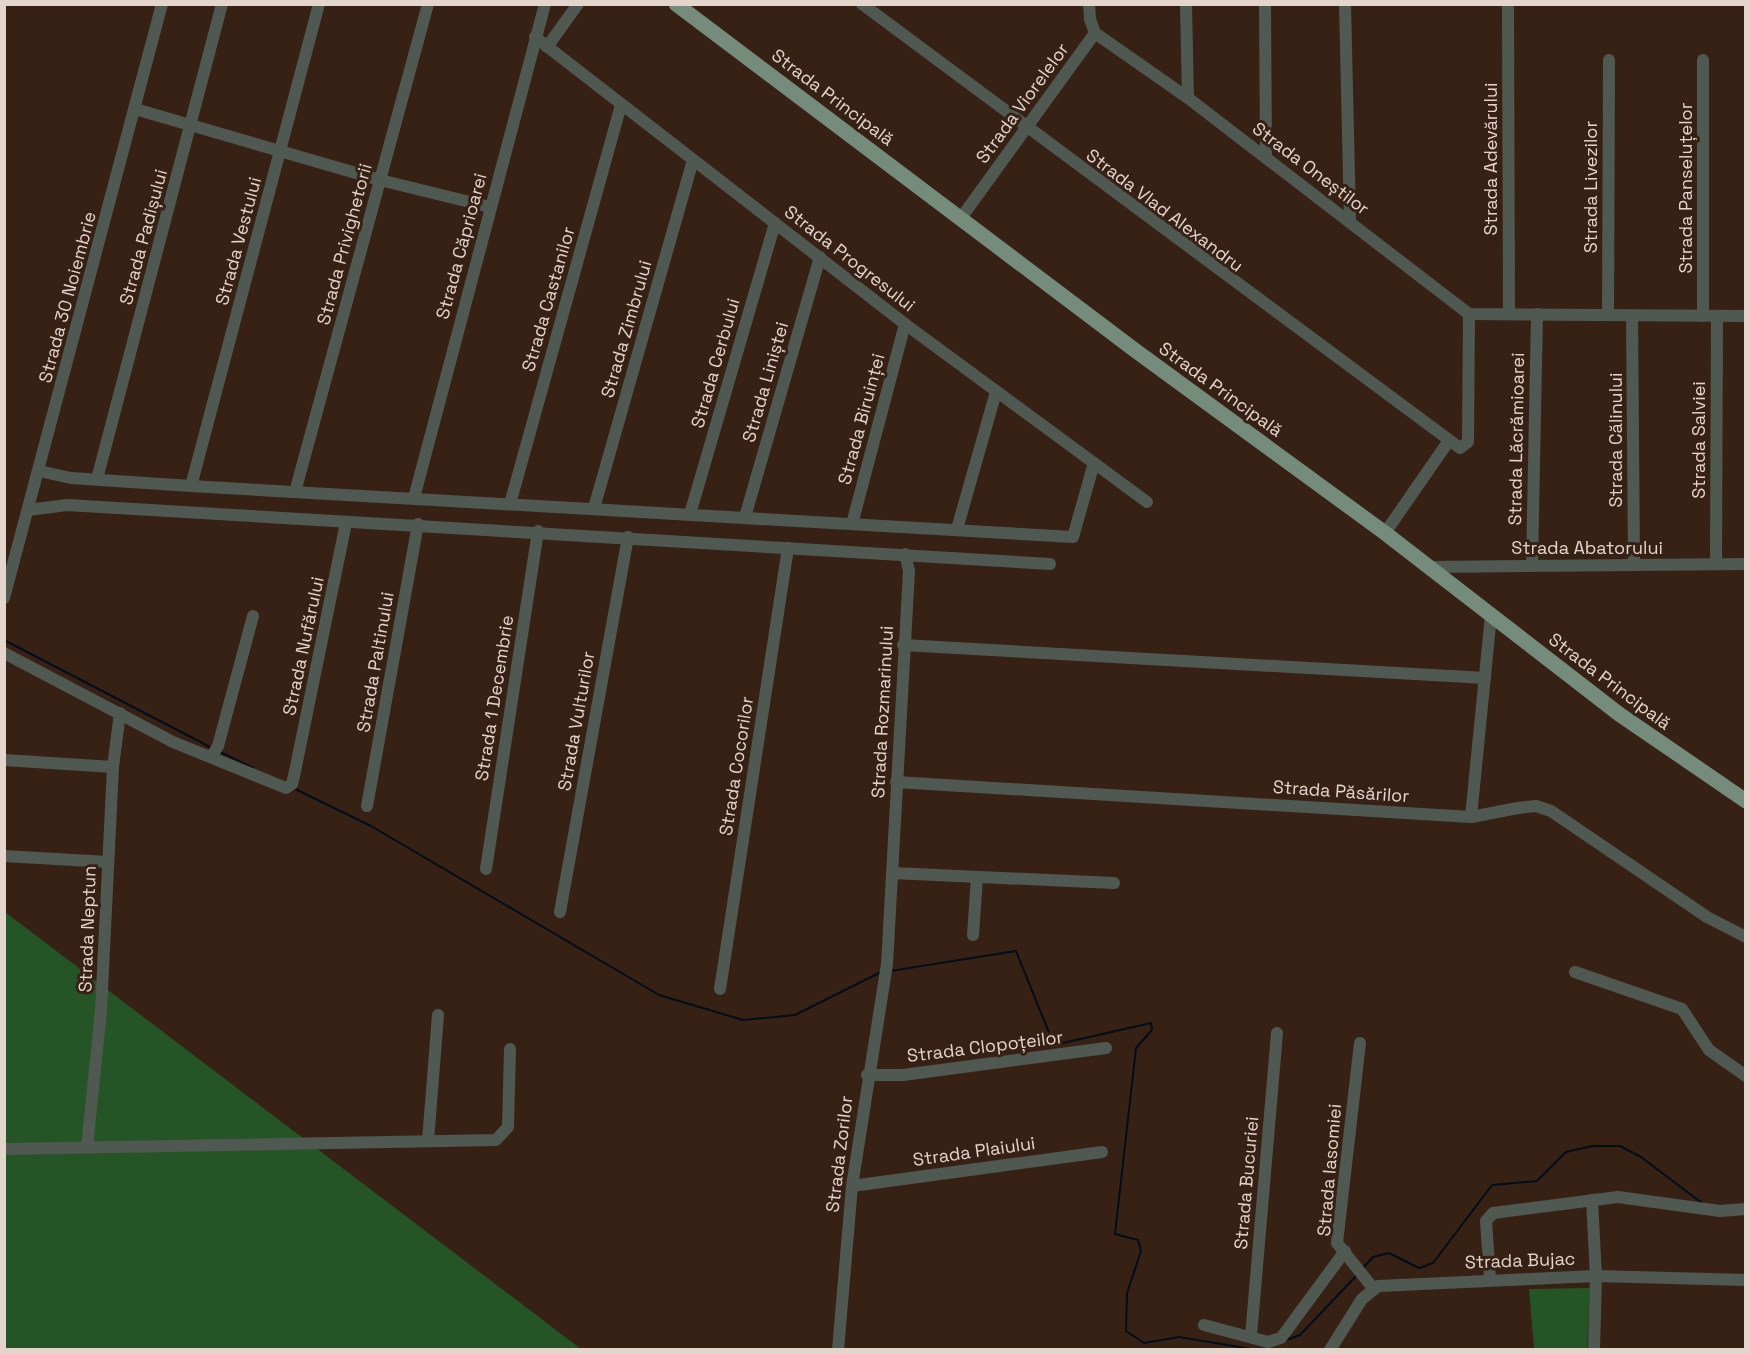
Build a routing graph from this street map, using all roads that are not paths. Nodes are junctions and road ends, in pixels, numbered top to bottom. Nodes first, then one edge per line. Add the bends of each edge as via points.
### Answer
1 (162, 4) edge
2 (222, 4) edge
3 (319, 4) edge
4 (428, 4) edge
5 (545, 4) edge
6 (578, 4) edge
7 (676, 4) edge
8 (862, 4) edge
9 (1089, 4) edge
10 (1186, 4) edge
11 (1265, 4) edge
12 (1345, 4) edge
13 (1508, 4) edge
14 (1095, 33) junction
15 (535, 37) junction
16 (547, 47) junction
17 (1609, 60) dead end
18 (1703, 60) dead end
19 (1188, 98) junction
20 (621, 105) junction
21 (135, 109) junction
22 (191, 126) junction
23 (1027, 129) junction
24 (281, 151) junction
25 (1266, 157) junction
26 (693, 160) junction
27 (380, 180) junction
28 (490, 207) junction
29 (962, 218) junction
30 (1350, 220) junction
31 (775, 223) junction
32 (820, 257) junction
33 (1469, 314) junction
34 (1509, 314) junction
35 (1537, 314) junction
36 (1608, 315) junction
37 (1632, 315) junction
38 (1703, 316) junction
39 (1717, 316) junction
40 (1746, 316) edge
41 (905, 324) junction
42 (996, 392) junction
43 (1448, 442) junction
44 (1094, 464) junction
45 (39, 471) junction
46 (97, 479) junction
47 (191, 486) junction
48 (295, 492) junction
49 (414, 498) junction
50 (1147, 502) dead end
51 (510, 504) junction
52 (594, 508) junction
53 (28, 510) junction
54 (690, 514) junction
55 (745, 517) junction
56 (346, 522) junction
57 (418, 524) junction
58 (852, 524) junction
59 (957, 529) junction
60 (538, 531) junction
61 (1385, 533) junction
62 (628, 537) junction
63 (788, 548) junction
64 (905, 554) junction
65 (1050, 564) dead end
66 (1716, 564) junction
67 (1746, 564) edge
68 (1532, 565) junction
69 (1634, 565) junction
70 (1428, 567) junction
71 (4, 598) edge
72 (1491, 615) junction
73 (253, 616) dead end
74 (903, 645) junction
75 (4, 653) edge
76 (1485, 678) junction
77 (120, 713) junction
78 (215, 751) junction
79 (4, 760) edge
80 (113, 767) junction
81 (896, 782) junction
82 (1746, 801) edge
83 (367, 806) dead end
84 (1471, 817) junction
85 (4, 856) edge
86 (108, 862) junction
87 (486, 869) dead end
88 (892, 873) junction
89 (977, 877) junction
90 (1114, 883) dead end
91 (560, 912) dead end
92 (973, 935) dead end
93 (1746, 937) edge
94 (886, 964) joint
95 (1575, 972) dead end
96 (720, 989) dead end
97 (438, 1015) dead end
98 (1277, 1033) dead end
99 (1360, 1043) dead end
100 (1106, 1048) dead end
101 (510, 1049) dead end
102 (867, 1075) junction
103 (1746, 1076) edge
104 (428, 1141) junction
105 (87, 1147) junction
106 (4, 1149) edge
107 (1102, 1152) dead end
108 (852, 1186) junction
109 (1592, 1200) junction
110 (1746, 1209) edge
111 (1345, 1251) junction
112 (1596, 1276) junction
113 (1490, 1278) junction
114 (1746, 1280) edge
115 (1373, 1288) junction
116 (1204, 1324) dead end
117 (1251, 1336) junction
118 (838, 1350) edge
119 (1330, 1350) edge
120 (1594, 1350) edge

1 - 21 street, Strada 30 Noiembrie
2 - 22 street, Strada Padișului
3 - 24 street, Strada Vestului
4 - 27 street, Strada Privighetorii
5 - 15 street, Strada Căprioarei
6 - 16 street
7 - 29 main road, Strada Principală
8 - 23 street, Strada Vlad Alexandru
9 - 14 street
10 - 19 street
11 - 25 street
12 - 30 street
13 - 34 street, Strada Adevărului
14 - 19 street, Strada Oneștilor
14 - 23 street, Strada Viorelelor
15 - 16 street, Strada Progresului
15 - 28 street, Strada Căprioarei
16 - 20 street, Strada Progresului
17 - 36 street, Strada Livezilor
18 - 38 street, Strada Panseluțelor
19 - 25 street, Strada Oneștilor
20 - 26 street, Strada Progresului
20 - 51 street, Strada Castanilor
21 - 22 street
21 - 45 street, Strada 30 Noiembrie
22 - 24 street
22 - 46 street, Strada Padișului
23 - 29 street, Strada Viorelelor
23 - 43 street, Strada Vlad Alexandru
24 - 27 street
24 - 47 street, Strada Vestului
25 - 30 street, Strada Oneștilor
26 - 31 street, Strada Progresului
26 - 52 street, Strada Zimbrului
27 - 28 street
27 - 48 street, Strada Privighetorii
28 - 49 street, Strada Căprioarei
29 - 61 main road, Strada Principală
30 - 33 street, Strada Oneștilor
31 - 32 street, Strada Progresului
31 - 54 street, Strada Cerbului
32 - 41 street, Strada Progresului
32 - 55 street, Strada Liniștei
33 - 34 street
33 - 43 street via 1468,442 1460,448
34 - 35 street
35 - 36 street
35 - 68 street, Strada Lăcrămioarei
36 - 37 street
37 - 38 street
37 - 69 street, Strada Călinului
38 - 39 street
39 - 40 street
39 - 66 street, Strada Salviei
41 - 42 street, Strada Progresului
41 - 58 street, Strada Biruinței
42 - 44 street, Strada Progresului
42 - 59 street
43 - 61 street
44 - 50 street, Strada Progresului
44 - 59 street via 1073,537
45 - 46 street
45 - 53 street, Strada 30 Noiembrie
46 - 47 street
47 - 48 street
48 - 49 street
49 - 51 street
51 - 52 street
52 - 54 street
53 - 56 street via 67,505
53 - 71 street, Strada 30 Noiembrie
54 - 55 street
55 - 58 street
56 - 57 street
56 - 78 street, Strada Nufărului via 291,783
57 - 60 street
57 - 83 street, Strada Paltinului
58 - 59 street
60 - 62 street
60 - 87 street, Strada 1 Decembrie
61 - 70 main road, Strada Principală
62 - 63 street
62 - 91 street, Strada Vulturilor
63 - 64 street
63 - 96 street, Strada Cocorilor
64 - 65 street
64 - 74 street, Strada Rozmarinului via 909,571
66 - 67 street, Strada Abatorului
66 - 69 street, Strada Abatorului
68 - 69 street, Strada Abatorului
68 - 70 street, Strada Abatorului
70 - 72 main road, Strada Principală
72 - 76 street
72 - 82 main road, Strada Principală via 1619,714
73 - 78 street
74 - 76 street
74 - 81 street, Strada Rozmarinului
75 - 77 street
76 - 84 street
77 - 78 street via 173,742
77 - 80 street, Strada Neptun
79 - 80 street
80 - 86 street, Strada Neptun
81 - 84 street, Strada Păsărilor
81 - 88 street, Strada Rozmarinului
84 - 93 street, Strada Păsărilor via 1518,807 1536,806 1551,811 1707,917
85 - 86 street
86 - 105 street, Strada Neptun via 101,1010
88 - 89 street
88 - 94 street, Strada Rozmarinului
89 - 90 street
89 - 92 street
94 - 102 street, Strada Zorilor
95 - 103 street via 1682,1009 1710,1050
97 - 104 street
98 - 117 street, Strada Bucuriei
99 - 111 street, Strada Iasomiei via 1337,1243
100 - 102 street, Strada Clopoțeilor via 903,1075
101 - 104 street via 506,1132 496,1140
102 - 108 street, Strada Zorilor
104 - 105 street
105 - 106 street
107 - 108 street, Strada Plaiului
108 - 118 street, Strada Zorilor
109 - 110 street via 1618,1197 1720,1211
109 - 112 street
109 - 113 street via 1499,1211 1488,1216
111 - 115 street, Strada Iasomiei
111 - 117 street via 1281,1338 1268,1342
112 - 113 street, Strada Bujac
112 - 114 street, Strada Bujac
112 - 120 street
113 - 115 street, Strada Bujac
115 - 119 street
116 - 117 street

